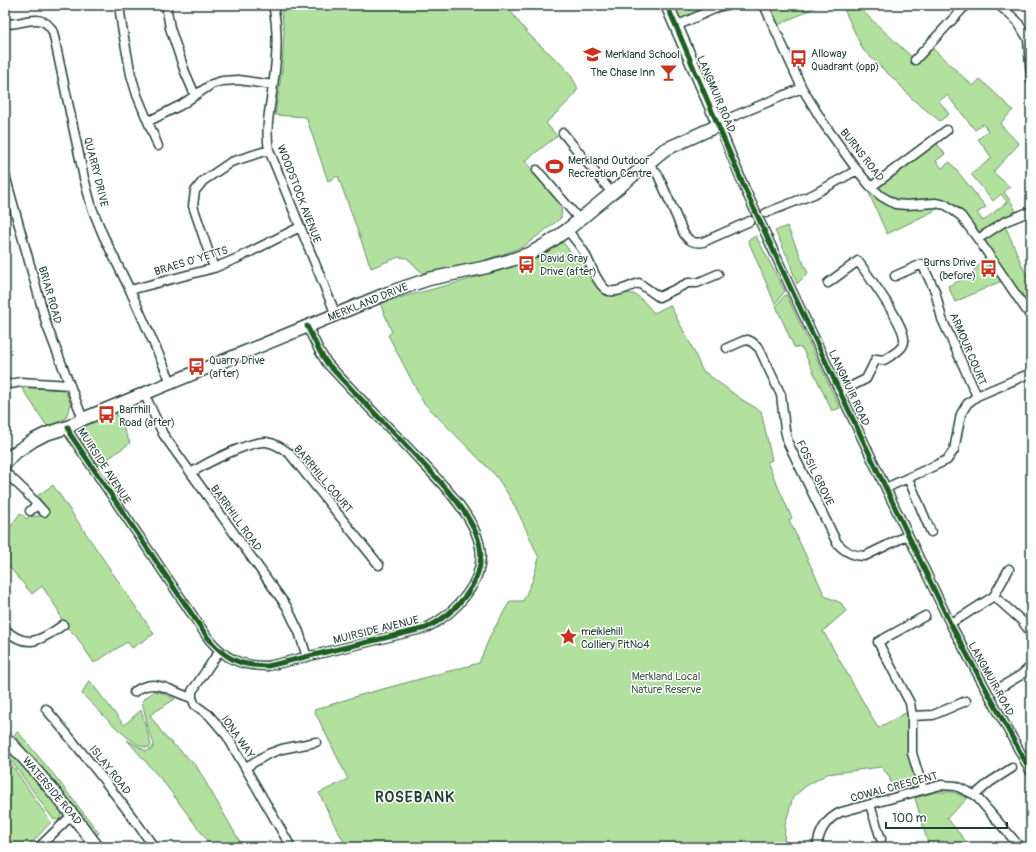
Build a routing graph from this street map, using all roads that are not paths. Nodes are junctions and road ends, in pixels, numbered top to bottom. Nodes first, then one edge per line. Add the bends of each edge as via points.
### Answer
1 (119, 5) edge
2 (166, 5) edge
3 (273, 5) edge
4 (667, 5) edge
5 (723, 5) edge
6 (764, 5) edge
7 (966, 5) edge
8 (999, 5) edge
9 (5, 24) edge
10 (676, 26) junction
11 (915, 60) dead end
12 (1031, 79) edge
13 (273, 85) junction
14 (802, 88) junction
15 (195, 95) junction
16 (148, 120) junction
17 (723, 122) junction
18 (947, 130) dead end
19 (563, 133) dead end
20 (158, 146) dead end
21 (269, 150) junction
22 (648, 163) junction
23 (537, 170) dead end
24 (857, 170) junction
25 (5, 175) edge
26 (871, 187) junction
27 (612, 193) junction
28 (1031, 211) edge
29 (766, 213) dead end
30 (579, 219) junction
31 (750, 221) dead end
32 (300, 227) junction
33 (567, 230) junction
34 (978, 239) junction
35 (214, 268) junction
36 (718, 274) dead end
37 (895, 276) dead end
38 (828, 283) dead end
39 (130, 290) junction
40 (336, 314) junction
41 (1031, 317) edge
42 (307, 326) junction
43 (727, 348) dead end
44 (1031, 373) edge
45 (172, 382) junction
46 (5, 385) edge
47 (70, 385) junction
48 (840, 392) junction
49 (144, 393) junction
50 (977, 396) junction
51 (83, 419) junction
52 (68, 427) junction
53 (5, 463) edge
54 (5, 472) edge
55 (191, 473) junction
56 (908, 478) junction
57 (886, 488) junction
58 (38, 504) junction
59 (30, 511) dead end
60 (44, 512) dead end
61 (931, 532) dead end
62 (908, 535) junction
63 (379, 565) dead end
64 (1009, 569) dead end
65 (994, 596) junction
66 (925, 616) dead end
67 (950, 623) junction
68 (63, 625) dead end
69 (5, 629) edge
70 (1031, 633) edge
71 (220, 650) junction
72 (307, 657) junction
73 (1031, 666) edge
74 (1001, 687) dead end
75 (134, 692) dead end
76 (192, 698) junction
77 (966, 701) dead end
78 (46, 709) dead end
79 (912, 716) junction
80 (5, 738) edge
81 (316, 742) dead end
82 (246, 767) junction
83 (1012, 768) dead end
84 (1031, 772) edge
85 (923, 789) junction
86 (975, 795) junction
87 (870, 805) junction
88 (73, 814) junction
89 (881, 839) dead end
90 (39, 847) edge
91 (97, 847) edge
92 (154, 847) edge
93 (291, 847) edge
94 (817, 847) edge
95 (1020, 847) edge

1 - 16 street via 131,75
2 - 15 street via 170,28
3 - 13 street, WOODSTOCK AVENUE via 277,45
4 - 10 street, LANGMUIR ROAD
5 - 10 street
6 - 14 street, BURNS ROAD
7 - 11 street
8 - 12 street via 1018,21 1028,39
9 - 39 street, QUARRY DRIVE via 42,20 51,26 54,32 92,208
10 - 17 street, LANGMUIR ROAD
13 - 15 street via 226,80 212,84
13 - 21 street, WOODSTOCK AVENUE via 267,121
14 - 17 street
14 - 24 street, BURNS ROAD
15 - 16 street via 181,105
16 - 20 street
17 - 22 street, MERKLAND DRIVE via 664,150
17 - 48 street, LANGMUIR ROAD via 745,190
18 - 26 street
19 - 27 street
21 - 32 street, WOODSTOCK AVENUE
21 - 35 street via 231,162 203,181 194,191 193,206
22 - 27 street, MERKLAND DRIVE
22 - 31 street via 658,175 684,234 690,241 698,244
23 - 30 street
24 - 26 street, BURNS ROAD
24 - 29 street via 814,194
25 - 47 street, BRIAR ROAD via 47,326
26 - 34 street, BURNS ROAD via 895,204 946,205 961,216
27 - 30 street, MERKLAND DRIVE
28 - 34 street via 1004,222
30 - 33 street, MERKLAND DRIVE
32 - 35 street, BRAES O' YETTS
32 - 40 street, WOODSTOCK AVENUE
33 - 36 street via 583,250 602,286 608,291 613,292 639,283 659,297 688,283 697,284
33 - 40 street, MERKLAND DRIVE via 525,255 415,283
34 - 41 street, BURNS ROAD
35 - 39 street, BRAES O' YETTS
37 - 50 street, ARMOUR COURT via 922,264 938,298 942,319
38 - 48 street via 858,261 888,304 903,330 904,337 902,347 884,360 876,359 866,380
39 - 45 street, QUARRY DRIVE
40 - 42 street, MERKLAND DRIVE
42 - 45 street, MERKLAND DRIVE
42 - 72 street, MUIRSIDE AVENUE via 327,364 459,504 476,535 481,557 475,580 468,591 453,609 435,624 420,630
43 - 62 street, FOSSIL GROVE via 748,340 759,348 781,395 788,443 842,549 865,556
44 - 50 street
45 - 49 street, MERKLAND DRIVE
46 - 47 street via 21,382
47 - 51 street, BRIAR ROAD
48 - 57 street, LANGMUIR ROAD
49 - 51 street, MERKLAND DRIVE
49 - 55 street, BARRHILL ROAD via 163,434
50 - 56 street via 967,404 961,414 954,450 947,460
51 - 52 street, MERKLAND DRIVE
52 - 53 street, MERKLAND DRIVE via 34,440 13,454
52 - 71 street, MUIRSIDE AVENUE via 70,434 208,638
54 - 58 street
55 - 63 street, BARRHILL COURT via 201,466 248,446 266,442 282,447
55 - 72 street, BARRHILL ROAD via 287,607
56 - 57 street
56 - 61 street
57 - 62 street, LANGMUIR ROAD
58 - 59 street
58 - 60 street
62 - 67 street, LANGMUIR ROAD
64 - 65 street
65 - 67 street
65 - 70 street via 1022,621
66 - 79 street via 878,642 906,694
67 - 84 street, LANGMUIR ROAD
68 - 69 street via 44,638 32,641 18,639
71 - 72 street, MUIRSIDE AVENUE via 237,662 256,666
71 - 76 street via 192,691
73 - 74 street
75 - 76 street, IONA WAY via 146,685 158,685
76 - 82 street, IONA WAY via 195,705 209,715 227,736
77 - 79 street via 933,715
78 - 92 street, ISLAY ROAD via 90,760
79 - 85 street via 912,753
80 - 88 street, WATERSIDE ROAD via 46,780
81 - 82 street via 282,749
82 - 93 street, IONA WAY
83 - 86 street
85 - 86 street, COWAL CRESCENT via 941,785 956,786
85 - 87 street, COWAL CRESCENT
86 - 95 street, COWAL CRESCENT
87 - 89 street
87 - 94 street, COWAL CRESCENT via 834,815 823,826
88 - 90 street
88 - 91 street, WATERSIDE ROAD

